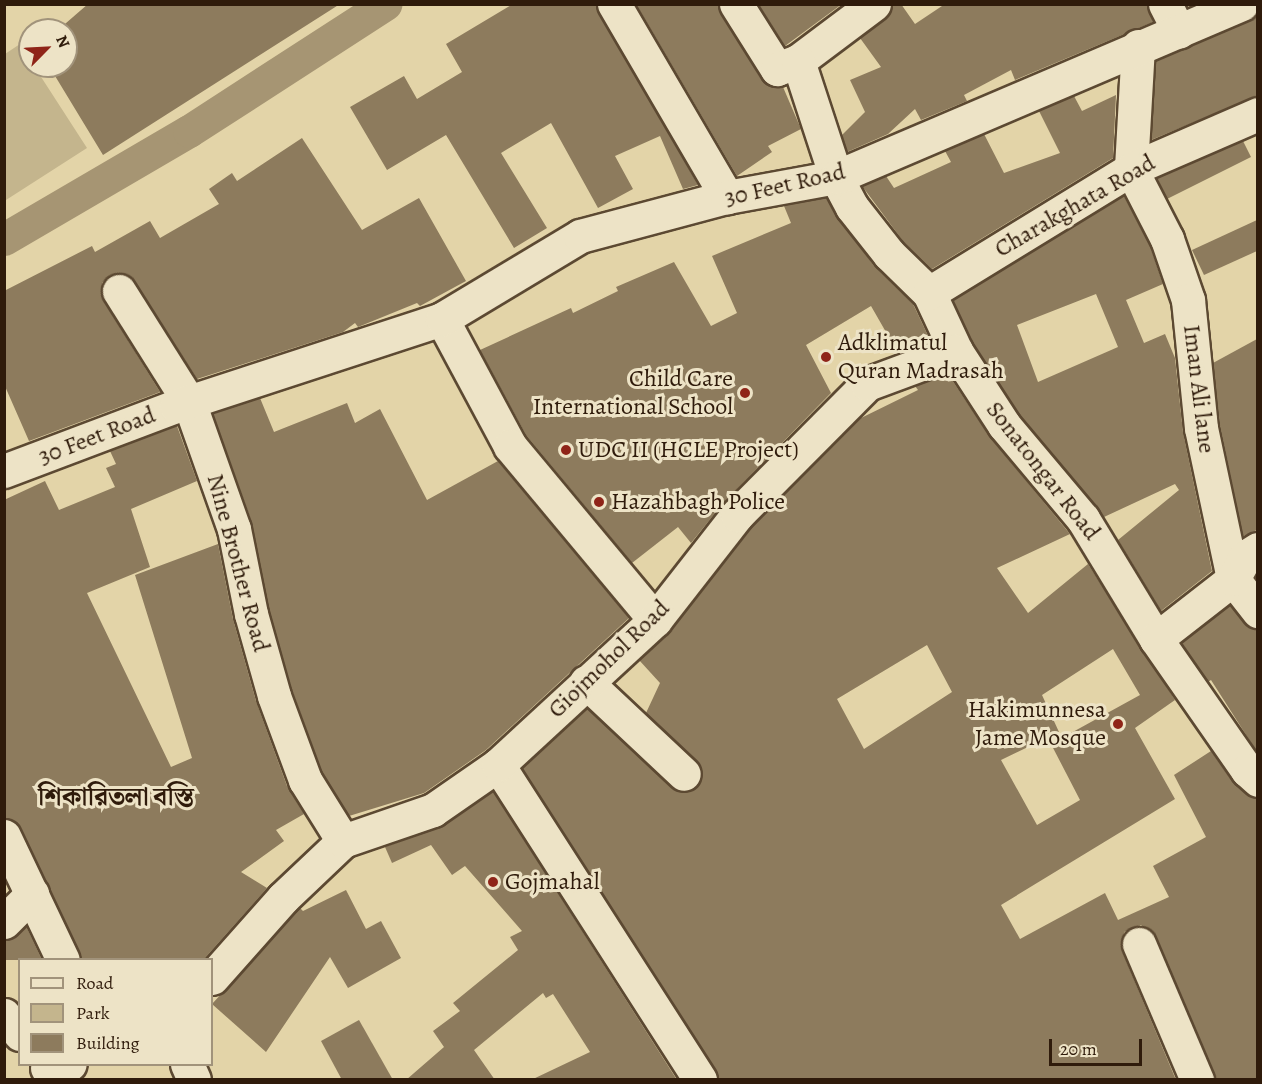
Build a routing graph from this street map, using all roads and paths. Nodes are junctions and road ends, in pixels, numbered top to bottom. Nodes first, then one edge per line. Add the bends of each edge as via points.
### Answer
1 (614, 4) edge
2 (736, 4) edge
3 (874, 4) edge
4 (1242, 4) edge
5 (1172, 18) edge
6 (1138, 46) junction
7 (798, 61) junction
8 (1257, 114) edge
9 (1131, 169) junction
10 (836, 177) junction
11 (727, 197) junction
12 (119, 291) dead end
13 (929, 293) junction
14 (442, 319) junction
15 (956, 351) junction
16 (189, 402) junction
17 (4, 471) edge
18 (1257, 549) edge
19 (1233, 579) junction
20 (1257, 611) edge
21 (655, 620) junction
22 (1156, 639) junction
23 (586, 681) junction
24 (498, 765) junction
25 (684, 774) dead end
26 (1257, 780) edge
27 (4, 836) edge
28 (343, 841) junction
29 (32, 894) junction
30 (4, 922) edge
31 (1139, 944) dead end
32 (62, 958) edge
33 (213, 977) edge
34 (4, 1016) edge
35 (18, 1032) edge
36 (188, 1066) edge
37 (194, 1080) edge
38 (700, 1080) edge
39 (1197, 1080) edge

1 - 11 street
2 - 7 street via 777,69
3 - 7 street
4 - 5 street, 30 Feet Road
5 - 6 street, 30 Feet Road
6 - 9 street
6 - 10 street, 30 Feet Road
7 - 10 street, Sonatongar Road
8 - 9 street, Charakghata Road
9 - 13 street, Charakghata Road
9 - 19 street, Iman Ali lane via 1167,239 1188,300 1201,428
10 - 11 street, 30 Feet Road
10 - 13 street, Sonatongar Road via 852,207 889,254
11 - 14 street, 30 Feet Road via 580,236
12 - 16 street, Nine Brother Road
13 - 15 street, Sonatongar Road
14 - 16 street, 30 Feet Road
14 - 21 street via 510,446
15 - 21 street, Giojmohol Road via 867,384 737,515
15 - 22 street, Sonatongar Road via 1004,425 1083,519
16 - 17 street, 30 Feet Road
16 - 28 street, Nine Brother Road via 234,529 251,615 274,696 305,780
18 - 19 street via 1245,557
19 - 20 street, Iman Ali lane
19 - 22 street
21 - 23 street, Giojmohol Road
22 - 26 street, Sonatongar Road
23 - 24 street, Giojmohol Road
23 - 25 street
24 - 28 street, Giojmohol Road via 433,810
24 - 38 street
27 - 29 street
28 - 33 street via 283,898
29 - 30 street
29 - 32 street
31 - 39 street
34 - 35 street
36 - 37 street

